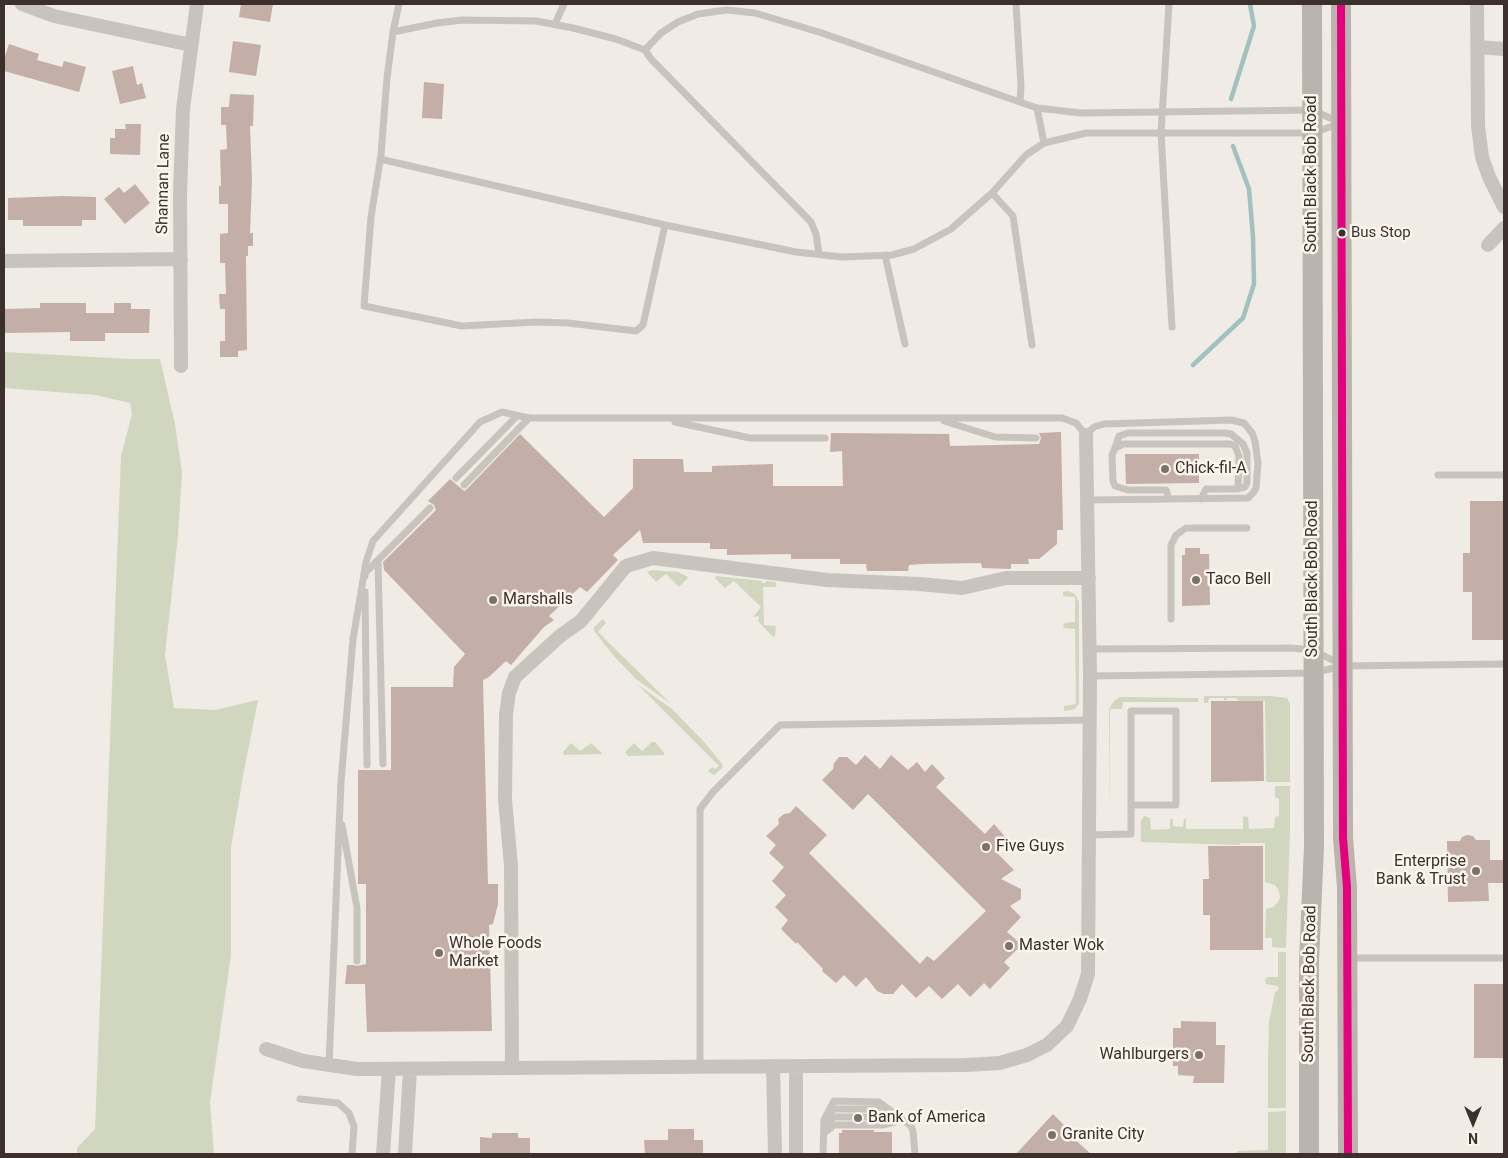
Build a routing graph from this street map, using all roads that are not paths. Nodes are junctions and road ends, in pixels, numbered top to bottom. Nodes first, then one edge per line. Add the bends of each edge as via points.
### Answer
1 (22, 4) edge
2 (197, 4) edge
3 (399, 4) edge
4 (564, 4) edge
5 (1016, 4) edge
6 (1169, 4) edge
7 (1312, 4) edge
8 (1342, 4) edge
9 (1477, 4) edge
10 (555, 24) junction
11 (393, 32) junction
12 (191, 45) junction
13 (1478, 47) junction
14 (1504, 49) edge
15 (645, 50) junction
16 (1020, 102) junction
17 (1037, 108) junction
18 (1312, 110) junction
19 (1162, 112) junction
20 (1342, 123) junction
21 (1161, 133) junction
22 (1312, 133) junction
23 (1044, 143) junction
24 (380, 159) junction
25 (992, 193) junction
26 (1504, 207) edge
27 (666, 225) junction
28 (1504, 228) edge
29 (1488, 245) dead end
30 (819, 254) junction
31 (885, 255) junction
32 (181, 260) junction
33 (4, 261) edge
34 (1172, 327) dead end
35 (905, 344) dead end
36 (1032, 344) dead end
37 (181, 366) dead end
38 (518, 416) junction
39 (529, 418) junction
40 (660, 418) junction
41 (938, 418) junction
42 (1086, 435) junction
43 (825, 438) dead end
44 (1036, 438) dead end
45 (1115, 448) junction
46 (1438, 475) dead end
47 (1504, 475) edge
48 (456, 478) dead end
49 (464, 485) dead end
50 (1237, 489) junction
51 (1201, 498) junction
52 (1169, 499) junction
53 (1087, 500) junction
54 (430, 508) dead end
55 (1247, 528) dead end
56 (378, 561) junction
57 (365, 573) junction
58 (1089, 578) junction
59 (1171, 619) dead end
60 (1090, 648) junction
61 (1313, 650) junction
62 (1504, 664) edge
63 (1342, 666) junction
64 (1313, 673) junction
65 (1090, 676) junction
66 (1090, 720) junction
67 (383, 764) dead end
68 (367, 765) dead end
69 (1131, 805) junction
70 (340, 812) junction
71 (1089, 835) junction
72 (1348, 958) junction
73 (1504, 958) edge
74 (357, 961) dead end
75 (266, 1049) dead end
76 (328, 1065) junction
77 (700, 1066) junction
78 (773, 1066) junction
79 (796, 1066) junction
80 (512, 1068) junction
81 (389, 1069) junction
82 (410, 1069) junction
83 (300, 1099) dead end
84 (903, 1120) junction
85 (823, 1135) junction
86 (352, 1154) edge
87 (383, 1154) edge
88 (405, 1154) edge
89 (775, 1154) edge
90 (796, 1154) edge
91 (823, 1154) edge
92 (915, 1154) edge
93 (1310, 1154) edge
94 (1348, 1154) edge

1 - 12 street via 54,16
2 - 12 street, Shannan Lane
3 - 11 lane
4 - 10 lane
5 - 16 lane
6 - 19 lane
7 - 18 main road, South Black Bob Road
8 - 20 main road, South Black Bob Road
9 - 13 street
10 - 11 lane via 462,20
10 - 15 lane via 616,39
11 - 24 lane
12 - 32 street, Shannan Lane via 183,109
13 - 14 street
13 - 26 street via 1478,126 1482,157
15 - 16 lane via 661,33 698,14 726,10 755,13
15 - 30 lane via 811,222
16 - 17 lane
17 - 19 lane via 1081,113
17 - 23 lane
18 - 19 lane
18 - 20 lane
18 - 22 main road, South Black Bob Road
19 - 21 lane
20 - 22 lane
20 - 63 main road, South Black Bob Road
21 - 22 lane
21 - 23 lane via 1086,133
21 - 34 lane
22 - 61 main road, South Black Bob Road
23 - 25 lane via 1026,155
24 - 27 lane
24 - 27 lane via 371,217 364,306 462,326 536,322 636,331 643,325
25 - 31 lane via 951,229 914,248
25 - 36 lane via 1013,216
27 - 30 lane
28 - 29 street
30 - 31 lane via 842,257
31 - 35 lane
32 - 33 street
32 - 37 street, Shannan Lane
38 - 39 lane
38 - 48 lane
38 - 57 lane via 502,412 480,422 373,541
39 - 40 lane
39 - 49 lane
40 - 41 lane
40 - 43 lane via 750,438
41 - 42 lane via 1062,418 1076,423
41 - 44 lane via 996,438
42 - 51 lane via 1094,427 1104,424 1231,420 1244,423 1252,433 1257,454 1253,494 1248,498
42 - 53 street
45 - 50 lane via 1123,444 1230,444 1235,446 1239,456
45 - 50 lane via 1119,436 1128,433 1231,434 1243,444 1247,454 1247,483
45 - 52 lane via 1112,455 1115,486 1128,490 1166,490
46 - 47 lane
50 - 51 lane via 1206,489
51 - 52 lane
52 - 53 lane
53 - 58 street
54 - 56 lane
55 - 59 lane via 1186,528 1176,535 1171,545
56 - 57 lane
56 - 67 lane
57 - 68 lane
57 - 70 lane via 353,639
58 - 60 street
58 - 80 street via 1006,578 962,588 827,580 653,558 626,566 581,621 514,676 509,693 505,799 511,866
60 - 61 lane
60 - 65 street
61 - 63 lane
61 - 64 main road, South Black Bob Road
62 - 63 lane
63 - 64 lane
63 - 72 main road, South Black Bob Road via 1343,838
64 - 65 lane
64 - 93 main road, South Black Bob Road
65 - 66 street
66 - 71 street
66 - 77 lane via 780,725 700,809
69 - 69 lane via 1131,711 1176,711 1176,805
69 - 71 lane via 1131,834
70 - 74 lane via 357,908
70 - 76 lane
71 - 79 street via 1088,974 1067,1026 1047,1045 1000,1063
72 - 73 lane
72 - 94 main road, South Black Bob Road
75 - 76 street
76 - 81 street
77 - 78 street
77 - 80 street
78 - 79 street
78 - 89 street
79 - 90 street
80 - 82 street
81 - 82 street
81 - 87 street
82 - 88 street
83 - 86 lane via 338,1104 349,1113 354,1126
84 - 85 lane via 883,1125 834,1125
84 - 85 lane via 879,1108 834,1108 824,1120
84 - 92 lane via 913,1131
85 - 91 lane

